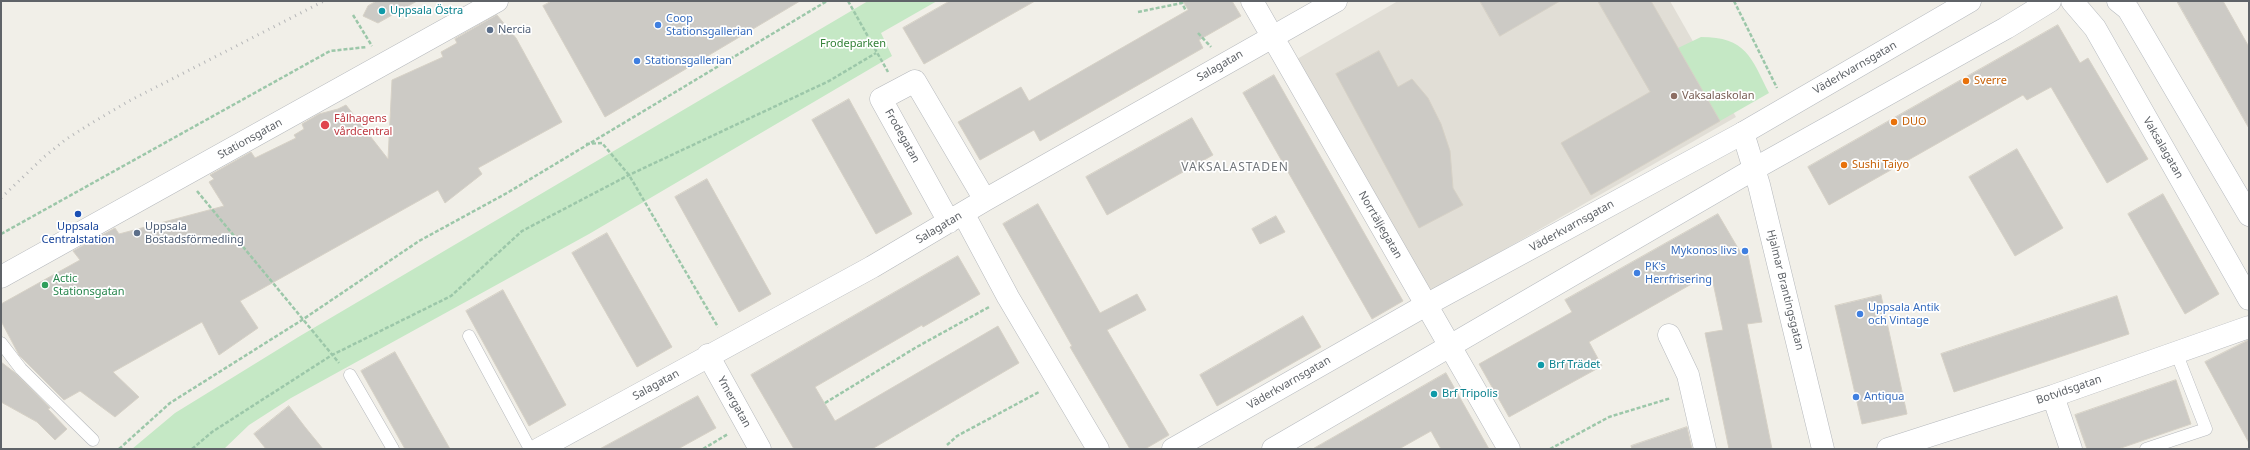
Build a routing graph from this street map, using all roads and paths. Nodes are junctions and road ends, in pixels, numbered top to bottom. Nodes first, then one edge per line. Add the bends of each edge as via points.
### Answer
1 (498, 1) edge
2 (827, 1) edge
3 (848, 1) edge
4 (1252, 1) edge
5 (1970, 1) edge
6 (2050, 1) edge
7 (2072, 1) edge
8 (2118, 1) edge
9 (1327, 3) edge
10 (1186, 11) dead end
11 (1138, 12) dead end
12 (353, 14) dead end
13 (1272, 36) junction
14 (379, 42) dead end
15 (372, 46) junction
16 (1743, 133) junction
17 (586, 144) junction
18 (1754, 169) junction
19 (629, 175) junction
20 (194, 187) dead end
21 (984, 200) junction
22 (2249, 215) edge
23 (956, 218) junction
24 (1, 234) edge
25 (1, 277) edge
26 (1008, 297) junction
27 (2249, 299) edge
28 (1426, 305) junction
29 (302, 320) junction
30 (2249, 327) edge
31 (1669, 335) dead end
32 (469, 336) dead end
33 (1, 342) edge
34 (1450, 347) junction
35 (2176, 352) junction
36 (332, 355) junction
37 (708, 356) junction
38 (350, 375) joint
39 (1058, 380) junction
40 (1692, 392) junction
41 (2053, 396) junction
42 (825, 403) dead end
43 (746, 424) junction
44 (93, 440) dead end
45 (562, 443) edge
46 (947, 445) dead end
47 (119, 449) edge
48 (192, 449) edge
49 (393, 449) edge
50 (530, 449) edge
51 (540, 449) edge
52 (703, 449) edge
53 (760, 449) edge
54 (1098, 449) edge
55 (1173, 449) edge
56 (1273, 449) edge
57 (1509, 449) edge
58 (1550, 449) edge
59 (1705, 449) edge
60 (1823, 449) edge
61 (1888, 449) edge
62 (2071, 449) edge
63 (2146, 449) edge

1 - 25 street, Stationsgatan
2 - 17 path
3 - 19 path via 876,54 829,81
4 - 13 street, Norrtäljegatan
5 - 16 street, Väderkvarnsgatan
6 - 18 street
7 - 27 street, Vaksalagatan via 2095,28
8 - 22 street via 2128,9
9 - 13 street, Salagatan
10 - 11 path via 1182,3
12 - 15 path
13 - 21 street, Salagatan
13 - 28 street, Norrtäljegatan
14 - 15 path
15 - 24 path via 330,51
16 - 18 street, Hjalmar Brantingsgatan
16 - 28 street, Väderkvarnsgatan
17 - 19 path via 602,143
17 - 29 path via 506,193 419,241
18 - 34 street
18 - 60 street, Hjalmar Brantingsgatan
19 - 36 path via 522,231 451,296
19 - 37 path via 721,332
20 - 29 path
21 - 23 street, Salagatan
21 - 23 street, Frodegatan via 915,82 881,100
23 - 26 street, Frodegatan
23 - 37 street, Salagatan
26 - 39 street, Frodegatan
26 - 42 path via 915,348
28 - 34 street, Norrtäljegatan
28 - 55 street, Väderkvarnsgatan
29 - 36 path
29 - 47 path via 170,403
30 - 35 street, Botvidsgatan
31 - 40 street via 1688,375
32 - 50 lane
33 - 44 lane via 21,369
34 - 56 street
34 - 57 street, Norrtäljegatan
35 - 41 street, Botvidsgatan
35 - 63 lane via 2206,429
36 - 38 path
36 - 48 path via 212,432
37 - 43 street, Ymergatan
37 - 45 street, Salagatan
38 - 49 lane
39 - 46 path via 957,436
39 - 54 street, Frodegatan
40 - 58 path via 1609,418
40 - 59 street
41 - 61 street, Botvidsgatan
41 - 62 street
43 - 52 path
43 - 53 street, Ymergatan
45 - 51 street, Salagatan

